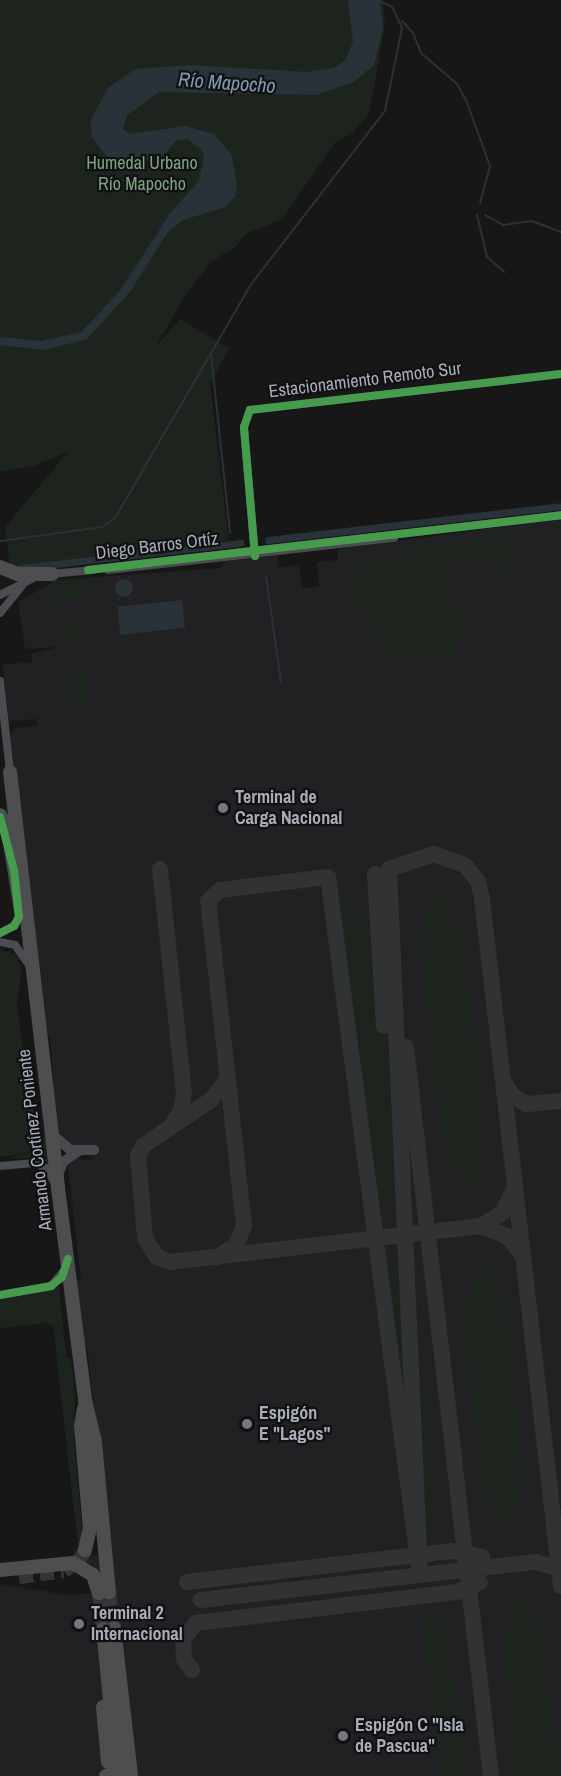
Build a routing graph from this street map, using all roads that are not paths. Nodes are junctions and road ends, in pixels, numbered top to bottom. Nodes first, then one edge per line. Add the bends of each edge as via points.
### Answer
1 (561, 374) edge
2 (561, 515) edge
3 (255, 552) junction
4 (0, 567) edge
5 (52, 574) joint
6 (30, 576) junction
7 (0, 594) edge
8 (0, 613) edge
9 (0, 681) edge
10 (10, 772) junction
11 (0, 788) edge
12 (0, 816) edge
13 (22, 875) junction
14 (0, 933) edge
15 (0, 942) edge
16 (33, 972) junction
17 (52, 1134) junction
18 (94, 1150) dead end
19 (79, 1151) junction
20 (0, 1166) edge
21 (57, 1183) junction
22 (68, 1259) junction
23 (0, 1294) edge
24 (85, 1400) junction
25 (85, 1550) tunnel mouth
26 (0, 1570) edge
27 (19, 1577) tunnel mouth
28 (0, 1579) edge
29 (104, 1629) junction
30 (108, 1762) dead end
31 (106, 1776) edge
32 (131, 1776) edge

1 - 3 street, Estacionamiento Remoto Sur via 250,410 244,427
2 - 3 street, Diego Barros Ortíz
3 - 5 street, Diego Barros Ortíz
4 - 6 highway
5 - 6 highway
6 - 7 street
6 - 8 street
9 - 10 street
10 - 11 highway
10 - 13 highway
12 - 13 highway via 13,840
12 - 14 street via 14,870 19,917 14,926
13 - 16 highway, Armando Cortínez Poniente
15 - 16 street via 18,948
16 - 17 highway, Armando Cortínez Poniente
17 - 19 street via 63,1147
17 - 21 highway, Armando Cortínez Poniente
18 - 19 street
19 - 21 street via 63,1162
20 - 21 street via 40,1165
21 - 22 highway, Armando Cortínez Poniente
22 - 23 street via 62,1277 51,1286
22 - 24 highway, Armando Cortínez Poniente
24 - 25 highway, Armando Cortínez Poniente via 81,1426 90,1528
24 - 26 highway, Armando Cortínez Poniente via 95,1442 100,1593 87,1569 73,1563
27 - 28 highway
29 - 30 highway
29 - 31 highway, bridge via 119,1765 117,1773
29 - 32 highway

